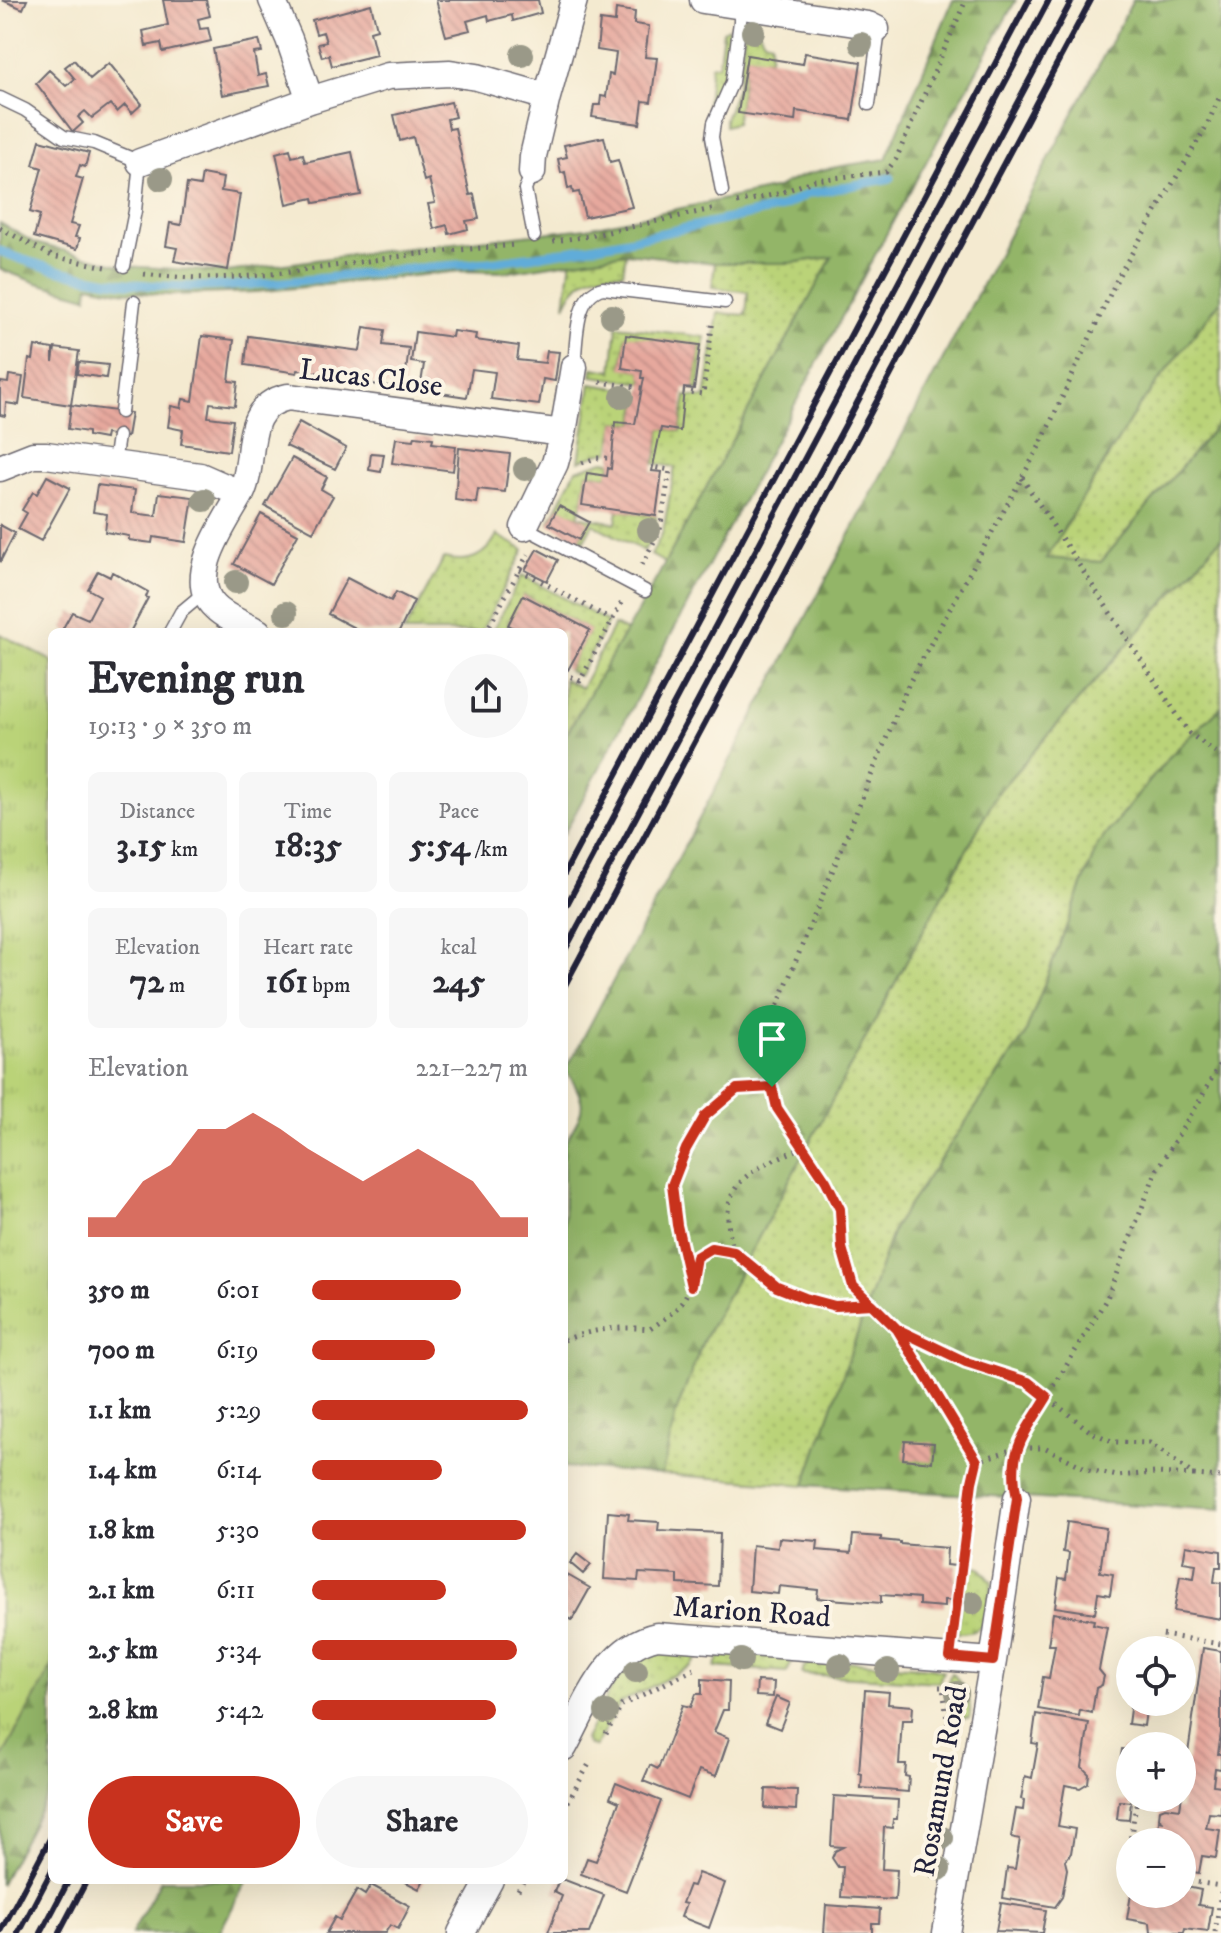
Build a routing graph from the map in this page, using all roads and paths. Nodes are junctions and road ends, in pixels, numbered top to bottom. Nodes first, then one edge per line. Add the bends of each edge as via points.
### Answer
1 (272, 0) edge
2 (574, 0) edge
3 (703, 0) edge
4 (742, 6) junction
5 (791, 6) edge
6 (876, 29) joint
7 (1221, 94) edge
8 (547, 97) junction
9 (0, 98) edge
10 (310, 100) junction
11 (869, 104) dead end
12 (140, 162) junction
13 (532, 172) joint
14 (722, 191) dead end
15 (534, 236) dead end
16 (124, 266) dead end
17 (134, 302) dead end
18 (720, 302) joint
19 (583, 374) junction
20 (642, 388) dead end
21 (683, 391) dead end
22 (121, 412) dead end
23 (563, 433) junction
24 (118, 436) dead end
25 (612, 458) dead end
26 (114, 464) junction
27 (578, 465) dead end
28 (653, 467) dead end
29 (0, 468) edge
30 (1022, 478) junction
31 (241, 494) junction
32 (531, 531) junction
33 (648, 553) dead end
34 (520, 570) junction
35 (645, 591) dead end
36 (205, 592) junction
37 (172, 628) edge
38 (251, 628) edge
39 (488, 628) edge
40 (568, 675) edge
41 (1221, 756) edge
42 (1221, 1061) edge
43 (772, 1087) junction
44 (804, 1147) junction
45 (734, 1252) junction
46 (691, 1286) junction
47 (872, 1304) junction
48 (897, 1329) junction
49 (568, 1338) edge
50 (1047, 1397) junction
51 (1017, 1448) junction
52 (977, 1461) junction
53 (1194, 1475) junction
54 (1221, 1477) edge
55 (1017, 1498) joint
56 (1196, 1640) edge
57 (1221, 1644) edge
58 (950, 1657) junction
59 (993, 1661) junction
60 (701, 1670) dead end
61 (928, 1686) dead end
62 (943, 1687) junction
63 (568, 1740) edge
64 (600, 1744) dead end
65 (950, 1744) dead end
66 (593, 1757) dead end
67 (568, 1802) edge
68 (1196, 1883) edge
69 (488, 1884) edge
70 (1221, 1889) edge
71 (461, 1933) edge
72 (946, 1933) edge
73 (1215, 1933) edge

1 - 10 street
2 - 8 street
3 - 4 street
4 - 5 street
4 - 14 lane via 730,90 712,137
5 - 6 street
6 - 11 lane
7 - 30 path via 1119,275
8 - 10 street via 477,77 418,72
8 - 13 street
9 - 12 lane via 64,137
10 - 12 street
12 - 16 lane
13 - 15 lane via 525,189
17 - 22 lane
18 - 19 lane via 595,289 583,306
18 - 21 path via 703,394
19 - 20 path
19 - 23 street
23 - 31 street, Lucas Close via 276,399 254,423
23 - 32 street
24 - 26 lane
25 - 27 path
26 - 29 street via 33,455
26 - 31 street via 200,476
28 - 33 path via 670,470 660,530
30 - 41 path via 1189,733
30 - 43 path via 908,685 771,1022 767,1069
31 - 36 street, Lucas Close via 207,558
32 - 34 path
32 - 35 lane
34 - 39 path
34 - 40 path via 611,622 580,681
36 - 37 lane via 181,612
36 - 38 street via 215,608
42 - 50 path via 1157,1169 1107,1298
43 - 44 path via 777,1108
43 - 46 path via 737,1089 705,1116 686,1149 672,1185
44 - 45 path via 741,1180 727,1206
44 - 47 path via 840,1209 842,1248 853,1286
45 - 46 path via 711,1248 696,1257
45 - 47 path via 777,1287 805,1298 835,1306
46 - 49 path via 679,1309 650,1329 621,1326
47 - 48 path
48 - 50 path via 966,1362 1028,1382
48 - 52 path
50 - 51 path
50 - 53 path via 1091,1432 1114,1442 1150,1443
51 - 52 path
51 - 53 path via 1046,1448 1089,1470 1117,1476
51 - 55 path via 1012,1474
52 - 58 path
53 - 54 path
55 - 59 street, Rosamund Road
56 - 57 path
58 - 59 street, Marion Road
58 - 62 path
58 - 63 street, Marion Road via 657,1636 640,1640 613,1661
59 - 72 street, Rosamund Road
60 - 64 path via 691,1669 622,1705
61 - 62 path
62 - 65 path
66 - 67 path
68 - 70 path
69 - 71 street
70 - 73 path

